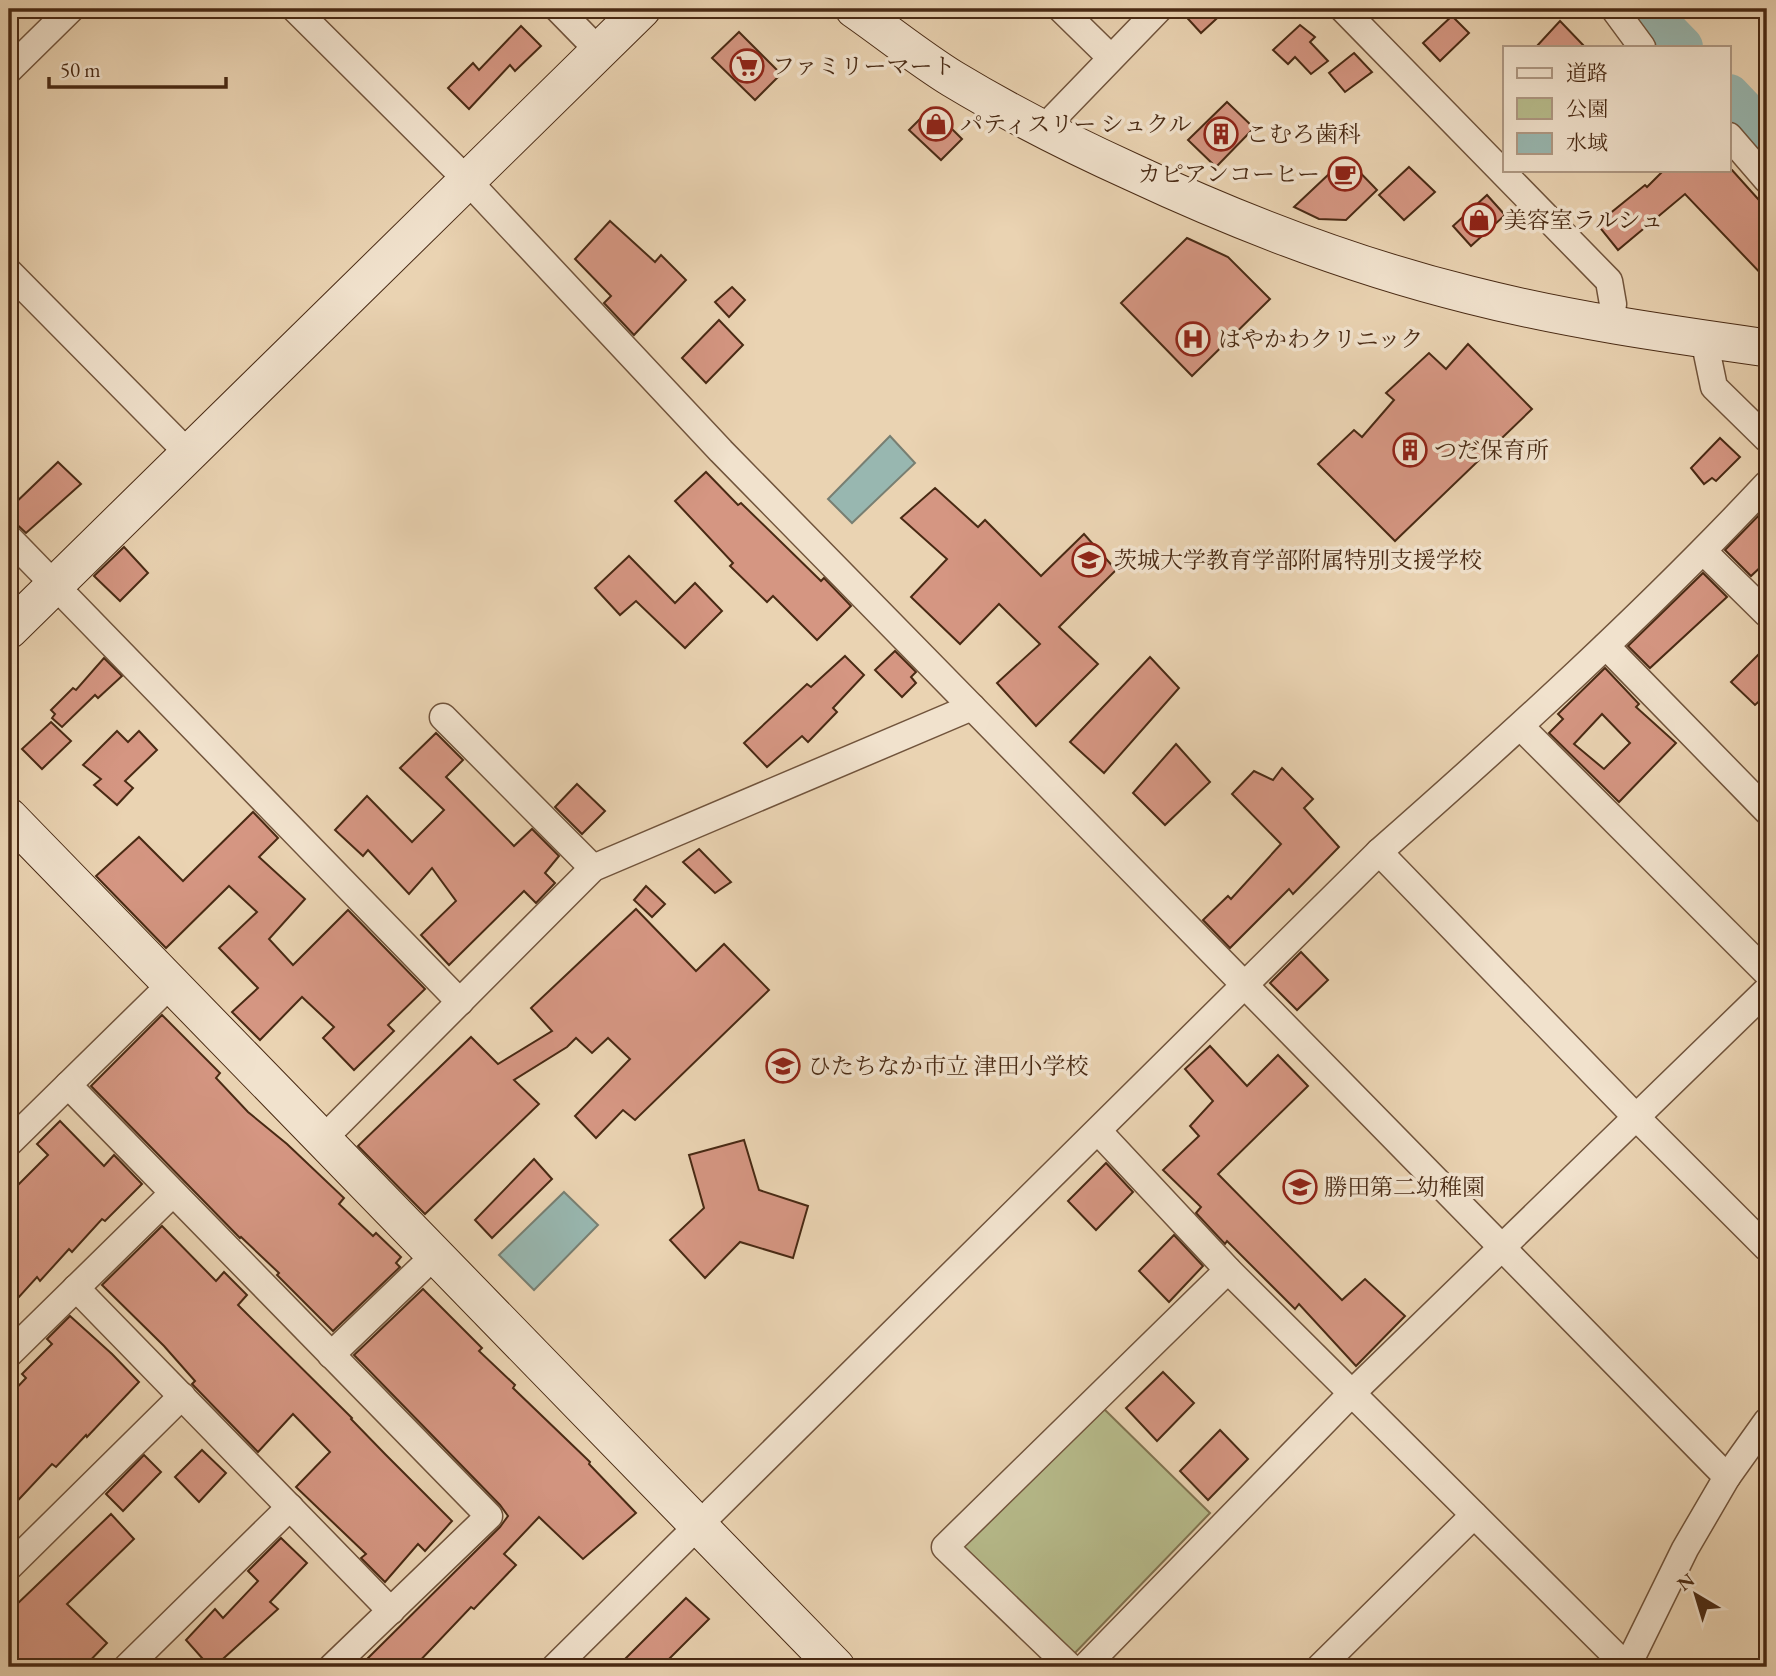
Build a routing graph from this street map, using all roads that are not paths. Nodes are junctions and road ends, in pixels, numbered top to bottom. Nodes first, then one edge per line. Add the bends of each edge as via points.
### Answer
1 (71, 9) edge
2 (295, 9) edge
3 (558, 9) edge
4 (642, 9) edge
5 (853, 9) edge
6 (1061, 9) edge
7 (1343, 9) edge
8 (1614, 9) edge
9 (1154, 10) edge
10 (1641, 46) edge
11 (599, 51) junction
12 (1110, 57) junction
13 (9, 70) edge
14 (1042, 130) junction
15 (1730, 137) edge
16 (467, 180) junction
17 (1767, 180) edge
18 (9, 272) edge
19 (1610, 324) junction
20 (1704, 339) junction
21 (1767, 348) edge
22 (1767, 439) edge
23 (189, 454) junction
24 (1767, 484) edge
25 (9, 537) edge
26 (1704, 552) junction
27 (55, 585) junction
28 (1767, 614) edge
29 (9, 630) edge
30 (1606, 646) junction
31 (972, 707) junction
32 (443, 717) dead end
33 (1521, 727) junction
34 (1767, 811) edge
35 (9, 817) edge
36 (1379, 852) junction
37 (593, 868) junction
38 (1767, 973) edge
39 (172, 983) junction
40 (1245, 985) junction
41 (1767, 990) edge
42 (460, 1002) junction
43 (68, 1085) junction
44 (1636, 1116) junction
45 (1098, 1130) junction
46 (323, 1139) junction
47 (9, 1143) edge
48 (173, 1193) junction
49 (1502, 1247) junction
50 (1767, 1248) edge
51 (435, 1255) junction
52 (1228, 1270) junction
53 (76, 1288) junction
54 (9, 1354) edge
55 (331, 1355) junction
56 (1352, 1393) junction
57 (182, 1396) junction
58 (1767, 1421) edge
59 (1727, 1477) junction
60 (290, 1507) junction
61 (1474, 1515) junction
62 (698, 1527) junction
63 (9, 1567) edge
64 (391, 1611) junction
65 (834, 1666) edge
66 (127, 1667) edge
67 (332, 1667) edge
68 (555, 1667) edge
69 (1070, 1667) edge
70 (1085, 1667) edge
71 (1320, 1667) edge

1 - 13 street
2 - 16 street
3 - 11 street
4 - 11 street
5 - 14 street via 951,78
6 - 12 street
7 - 19 street via 1609,281
8 - 10 street
9 - 12 street
11 - 16 street
12 - 14 street
14 - 19 street via 1215,210 1320,251 1469,295
15 - 17 street
16 - 23 street
16 - 31 street via 721,451
18 - 23 street
19 - 20 street
20 - 21 street
20 - 22 street via 1714,387
23 - 27 street
24 - 26 street
25 - 27 street
26 - 28 street
26 - 30 street
27 - 29 street
27 - 42 street
30 - 33 street
30 - 34 street
31 - 37 street
31 - 40 street
32 - 37 street
33 - 36 street
33 - 38 street
35 - 39 street
36 - 40 street
36 - 44 street
37 - 42 street
39 - 43 street
39 - 46 street
40 - 45 street
40 - 49 street
41 - 44 street
42 - 46 street
43 - 47 street
43 - 48 street
44 - 49 street
44 - 50 street
45 - 52 street
45 - 62 street
46 - 51 street
48 - 53 street
48 - 55 street
49 - 56 street
49 - 59 street
51 - 55 street
51 - 62 street
52 - 56 street
52 - 69 street via 945,1547
53 - 54 street
53 - 57 street
55 - 64 street via 489,1516
56 - 61 street
56 - 70 street
57 - 60 street
57 - 63 street
58 - 59 street
59 - 61 street via 1685,1549 1627,1667
60 - 64 street
60 - 66 street
61 - 71 street
62 - 65 street
62 - 68 street
64 - 67 street

